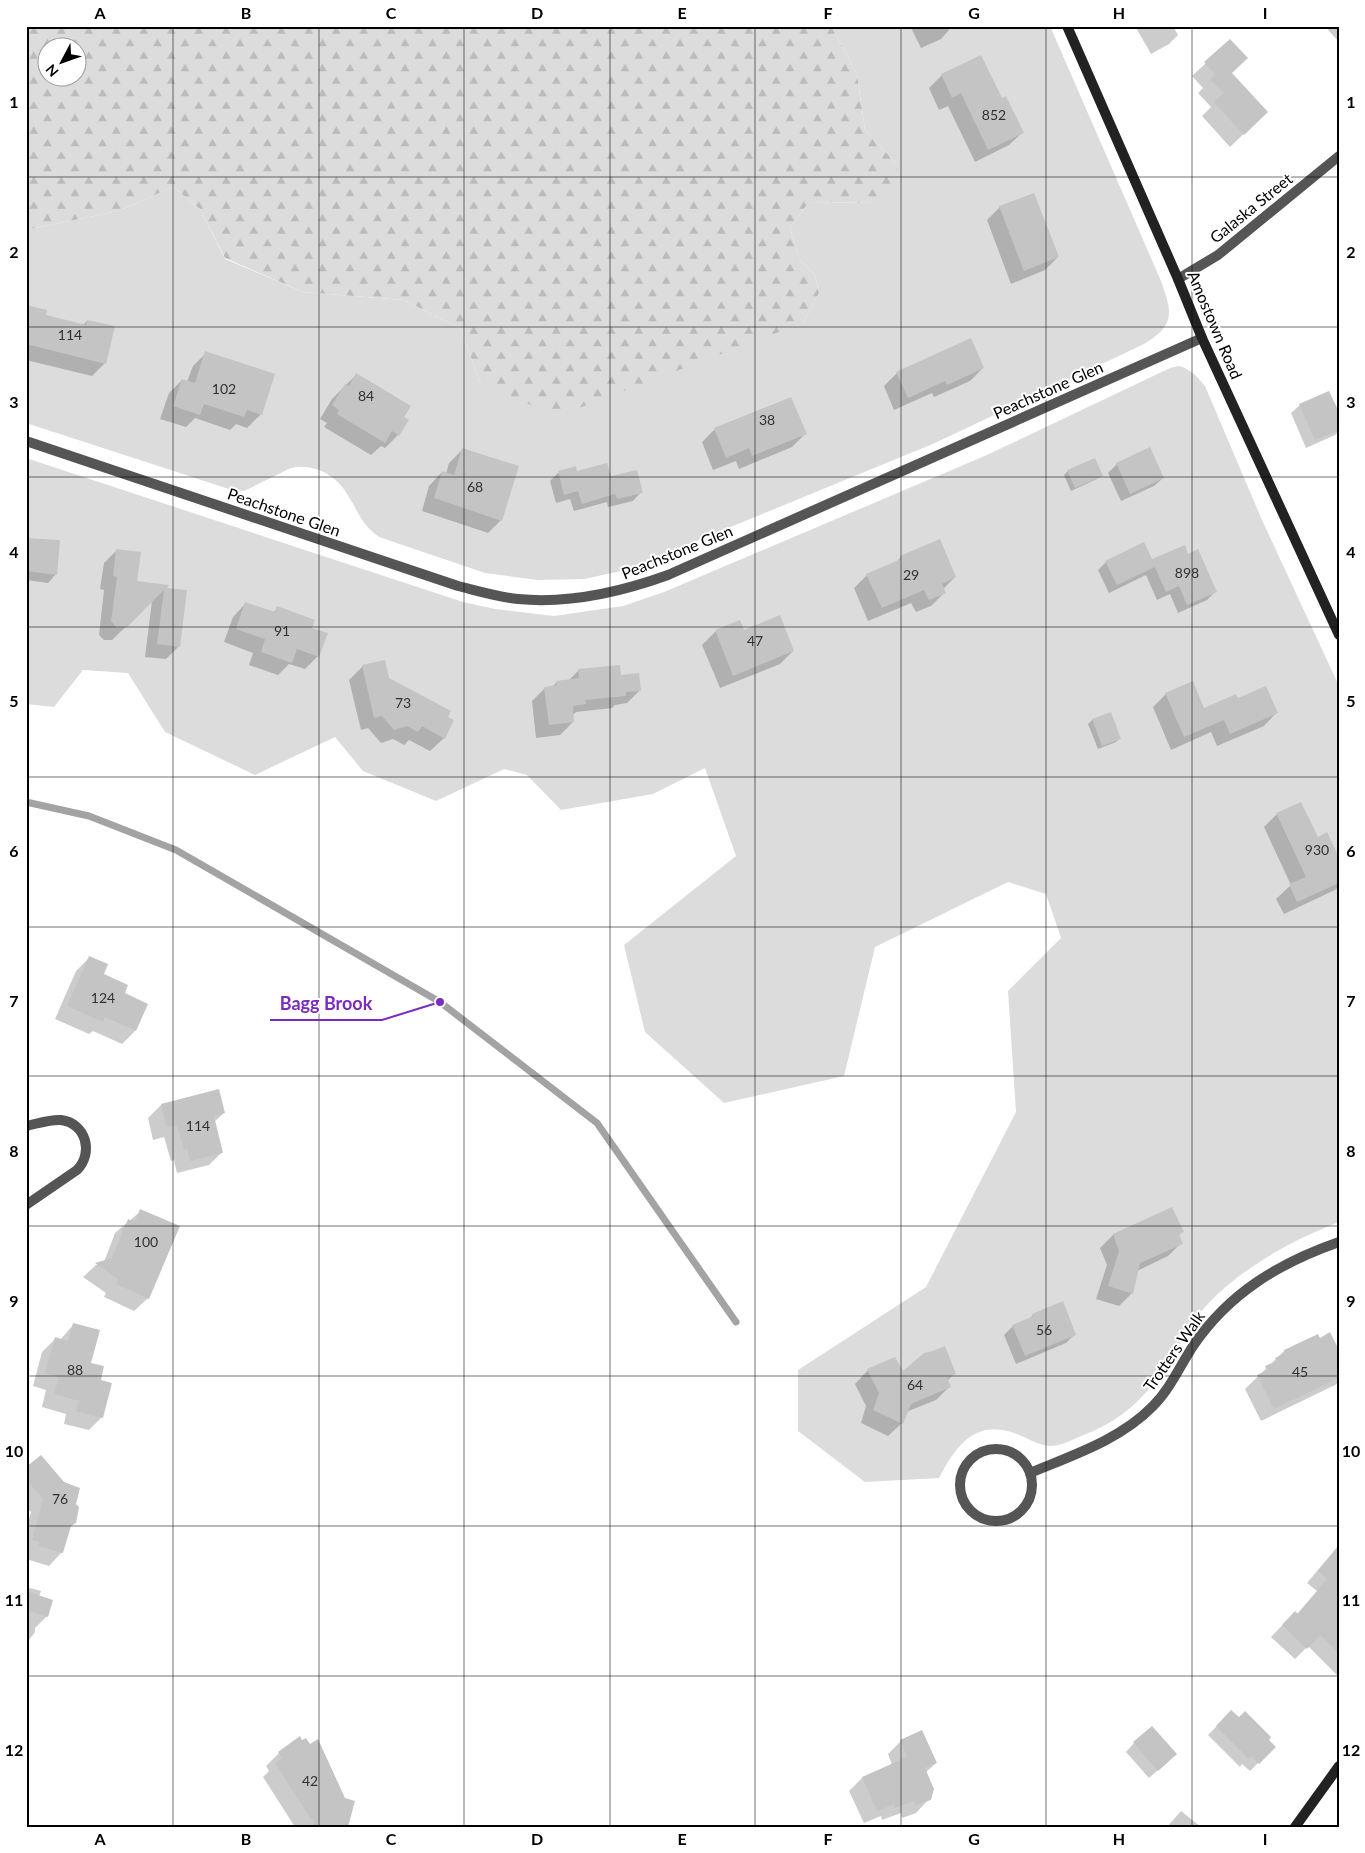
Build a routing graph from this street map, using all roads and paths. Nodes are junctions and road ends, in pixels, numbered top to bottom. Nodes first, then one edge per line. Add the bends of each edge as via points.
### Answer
1 (1067, 26) edge
2 (1339, 156) edge
3 (1178, 279) junction
4 (1202, 338) junction
5 (26, 441) edge
6 (1339, 634) edge
7 (26, 1126) edge
8 (26, 1205) edge
9 (1339, 1242) edge
10 (1030, 1473) junction
11 (1339, 1766) edge
12 (1294, 1827) edge

1 - 3 street, Amostown Road
2 - 3 street, Galaska Street via 1218,255
3 - 4 street, Amostown Road
4 - 5 street, Peachstone Glen via 668,575 639,586 580,598 518,599 458,586
4 - 6 street, Amostown Road
7 - 8 street via 52,1120 70,1123 84,1136 86,1149 83,1163 77,1170
9 - 10 street, Trotters Walk via 1260,1279 1234,1298 1193,1346 1169,1387 1137,1421 1095,1445
10 - 10 street via 1025,1463 1013,1453 996,1448 985,1450 970,1460 964,1469 960,1486 963,1498 968,1508 982,1518 1009,1518 1023,1509 1029,1500 1032,1489
11 - 12 street

